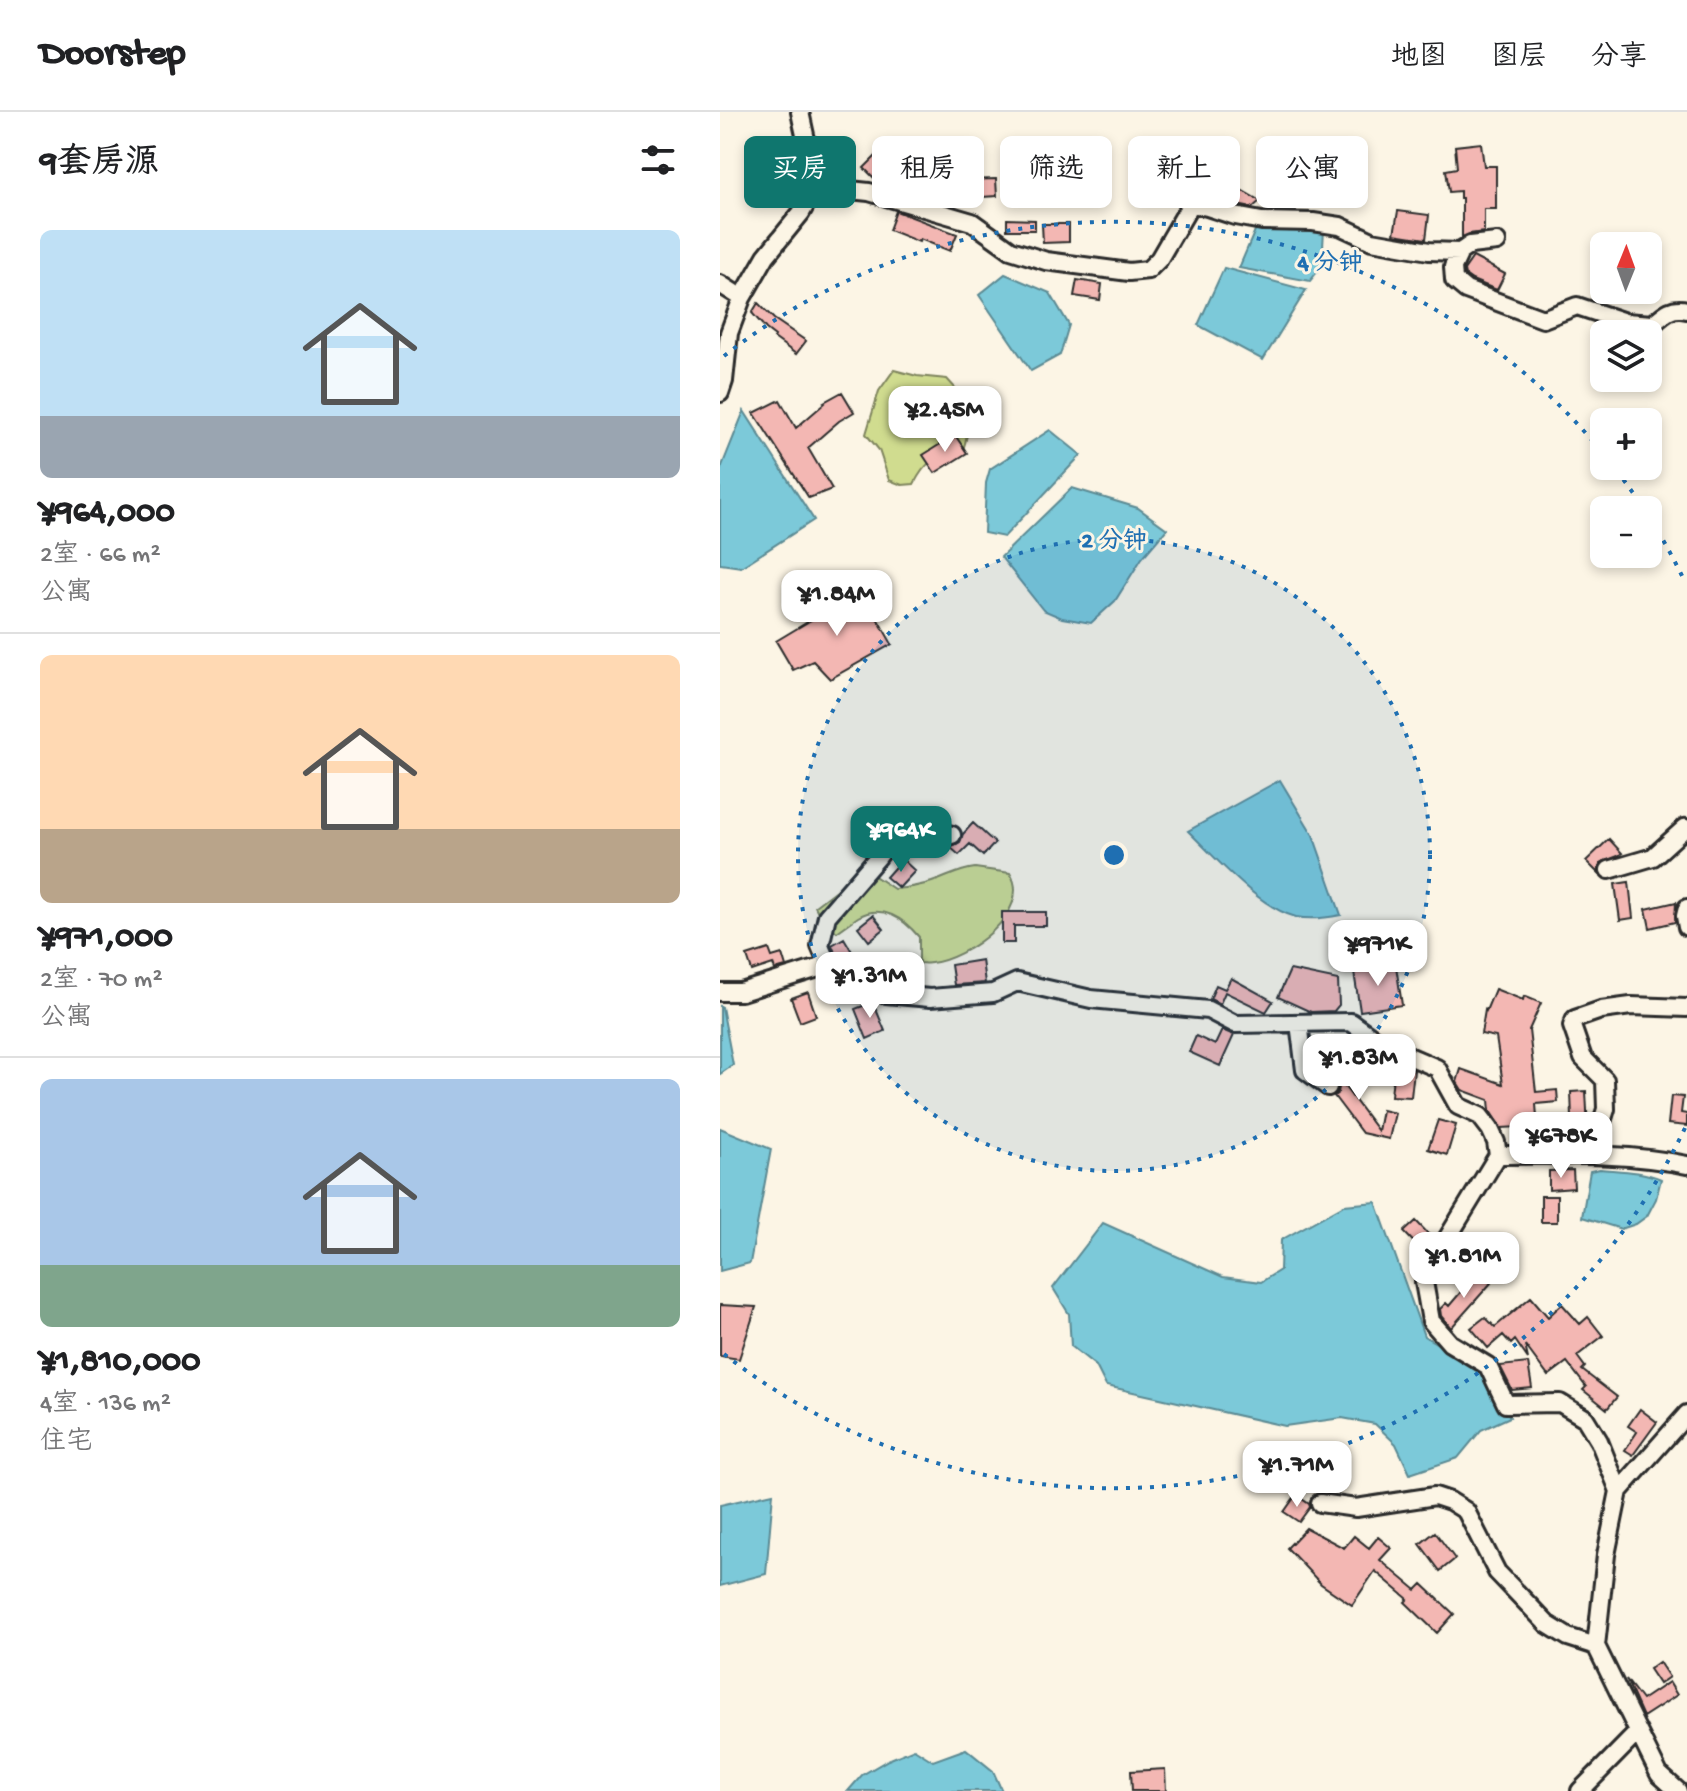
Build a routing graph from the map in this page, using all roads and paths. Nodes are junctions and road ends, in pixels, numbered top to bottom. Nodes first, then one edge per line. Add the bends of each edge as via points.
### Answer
1 (800, 112) edge
2 (805, 136) edge
3 (856, 191) edge
4 (804, 208) edge
5 (1497, 242) dead end
6 (1460, 252) junction
7 (720, 284) edge
8 (742, 298) junction
9 (1687, 310) edge
10 (720, 393) edge
11 (1687, 829) edge
12 (952, 835) dead end
13 (1609, 870) dead end
14 (1687, 908) edge
15 (1687, 927) edge
16 (828, 965) junction
17 (720, 992) edge
18 (1687, 1008) edge
19 (1299, 1023) junction
20 (1328, 1087) dead end
21 (1592, 1154) junction
22 (1498, 1155) junction
23 (1687, 1165) edge
24 (1687, 1414) edge
25 (1619, 1491) junction
26 (1320, 1503) dead end
27 (1596, 1646) junction
28 (1638, 1732) junction
29 (1580, 1791) edge
30 (1678, 1791) edge

1 - 2 street
3 - 6 street via 972,222 1011,250 1046,261 1129,272 1148,270 1159,259 1191,204 1262,221 1340,226 1372,241
4 - 8 street
5 - 6 street via 1470,245
6 - 9 street via 1454,280 1466,290 1543,319 1577,306 1625,322 1653,324 1669,310
7 - 8 street
8 - 10 street via 729,333
11 - 13 street via 1653,857
12 - 16 street via 899,828 827,916 820,946
14 - 15 street
16 - 17 street via 741,992
16 - 19 street via 853,970 886,994 930,998 993,993 1017,982 1091,999 1208,1010 1235,1024
18 - 21 street via 1631,1006 1575,1019 1572,1026 1583,1058 1605,1080 1606,1109
19 - 20 street via 1305,1070
19 - 22 street via 1351,1022 1383,1045 1437,1068 1458,1106 1480,1116 1490,1129
21 - 22 street
21 - 23 street
22 - 25 street via 1424,1282 1431,1321 1450,1343 1488,1366 1506,1404 1560,1403 1585,1418
24 - 25 street
25 - 27 street
26 - 27 street via 1356,1508 1435,1496 1450,1501 1466,1511 1497,1572 1547,1624
27 - 28 street
28 - 29 street
28 - 30 street via 1659,1774

